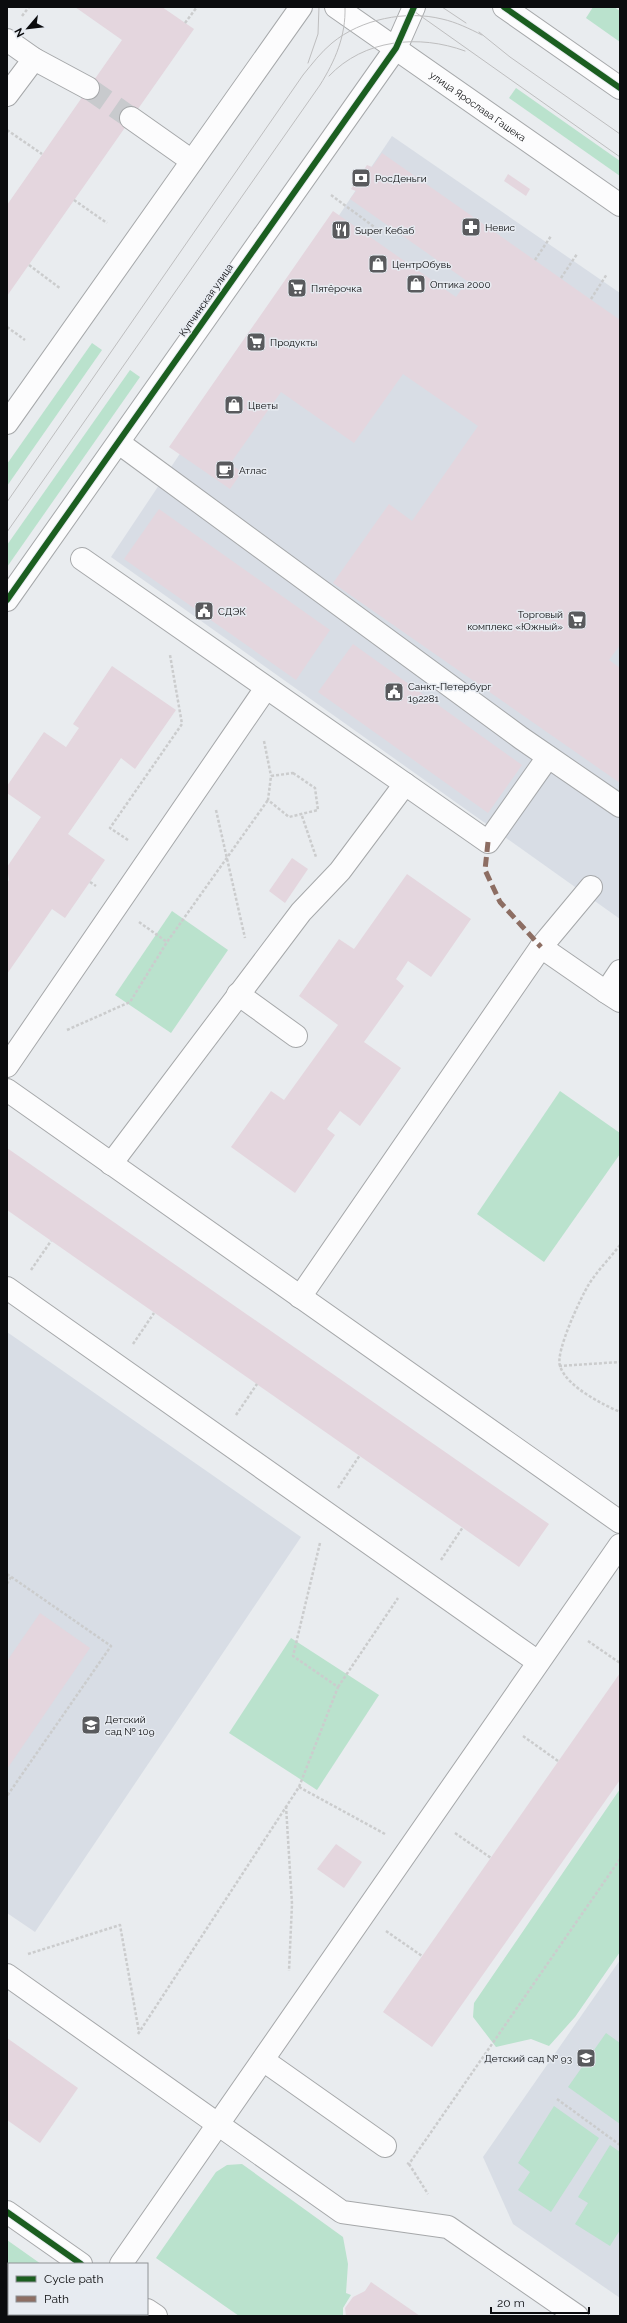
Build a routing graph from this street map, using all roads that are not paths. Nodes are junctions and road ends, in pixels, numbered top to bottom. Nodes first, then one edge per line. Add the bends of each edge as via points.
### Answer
1 (301, 7) edge
2 (336, 7) edge
3 (414, 7) edge
4 (504, 7) edge
5 (7, 40) edge
6 (396, 48) junction
7 (34, 59) junction
8 (88, 88) tunnel mouth
9 (620, 88) edge
10 (7, 95) edge
11 (132, 118) tunnel mouth
12 (192, 161) junction
13 (620, 205) edge
14 (7, 423) edge
15 (119, 443) junction
16 (82, 559) dead end
17 (7, 600) edge
18 (266, 688) junction
19 (548, 757) junction
20 (405, 784) junction
21 (620, 806) edge
22 (591, 887) dead end
23 (541, 947) junction
24 (620, 971) edge
25 (238, 994) junction
26 (613, 997) edge
27 (296, 1036) dead end
28 (7, 1066) edge
29 (7, 1090) edge
30 (111, 1164) junction
31 (11, 1291) edge
32 (300, 1297) junction
33 (620, 1522) edge
34 (620, 1545) edge
35 (538, 1662) junction
36 (7, 1975) edge
37 (262, 2060) junction
38 (218, 2123) junction
39 (385, 2146) road end
40 (7, 2212) edge
41 (80, 2263) edge
42 (122, 2263) edge
43 (577, 2316) edge

1 - 12 street
2 - 6 street, улица Ярослава Гашека
3 - 6 street, Купчинская улица
4 - 9 street
5 - 7 street
6 - 13 street, улица Ярослава Гашека
6 - 15 street, Купчинская улица
7 - 8 street
7 - 10 street
11 - 12 street
12 - 14 street
15 - 17 street, Купчинская улица
15 - 19 street
16 - 18 street
18 - 20 street
18 - 28 street
19 - 20 street via 488,842
19 - 21 street
20 - 25 street via 340,872 301,912
22 - 23 street
23 - 26 street
23 - 32 street
24 - 26 street
25 - 27 street
25 - 30 street
29 - 30 street
30 - 32 street
31 - 35 street
32 - 33 street
34 - 35 street
35 - 37 street
36 - 38 street
37 - 38 street
37 - 39 street
38 - 42 street
38 - 43 street via 342,2212 448,2227
40 - 41 street

